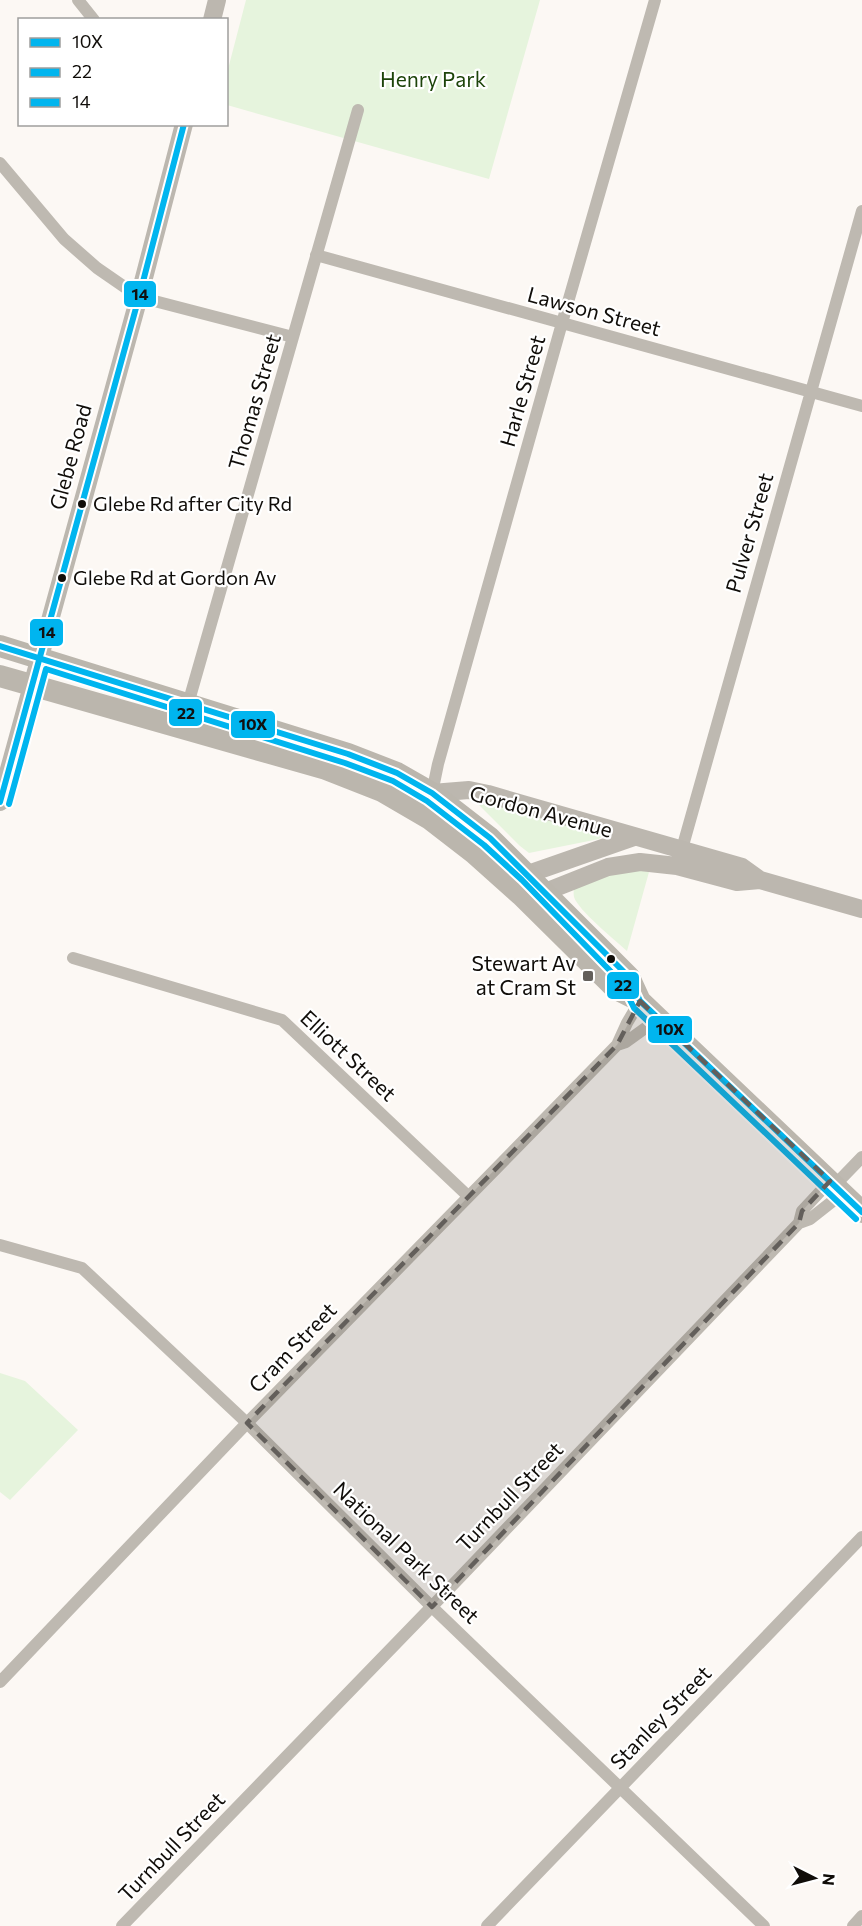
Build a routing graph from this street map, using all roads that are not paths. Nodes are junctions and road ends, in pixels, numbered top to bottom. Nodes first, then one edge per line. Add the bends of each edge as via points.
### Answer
1 (78, 0) edge
2 (218, 0) edge
3 (655, 0) edge
4 (92, 18) edge
5 (213, 18) edge
6 (358, 110) dead end
7 (183, 126) edge
8 (0, 163) edge
9 (862, 211) edge
10 (316, 255) junction
11 (139, 297) junction
12 (562, 324) junction
13 (294, 338) junction
14 (810, 391) junction
15 (862, 406) edge
16 (0, 646) edge
17 (40, 658) junction
18 (0, 676) edge
19 (32, 686) junction
20 (188, 704) junction
21 (432, 793) junction
22 (0, 802) edge
23 (634, 837) junction
24 (680, 858) junction
25 (525, 885) junction
26 (545, 892) junction
27 (862, 909) edge
28 (73, 958) dead end
29 (640, 1001) junction
30 (658, 1019) junction
31 (617, 1044) junction
32 (862, 1157) edge
33 (836, 1187) junction
34 (468, 1196) junction
35 (862, 1212) edge
36 (0, 1245) edge
37 (246, 1423) junction
38 (862, 1537) edge
39 (432, 1607) junction
40 (0, 1682) edge
41 (621, 1787) junction
42 (862, 1916) edge
43 (122, 1926) edge
44 (488, 1926) edge
45 (764, 1926) edge
46 (853, 1926) edge

1 - 4 street
2 - 5 main road
3 - 12 street, Harle Street
6 - 10 street, Thomas Street
7 - 11 main road, Glebe Road
8 - 11 street via 64,239
9 - 14 street, Pulver Street
10 - 12 street, Lawson Street
10 - 13 street, Thomas Street
11 - 13 street
11 - 17 main road, Glebe Road
12 - 14 street, Lawson Street
12 - 21 street, Harle Street
13 - 20 street, Thomas Street
14 - 15 street, Lawson Street
14 - 24 street, Pulver Street
16 - 17 highway
17 - 19 main road, Glebe Road
17 - 20 highway
18 - 19 highway
19 - 22 main road, Glebe Road
19 - 25 highway via 354,779 430,819
20 - 21 highway via 348,754 397,773
21 - 23 main road, Gordon Avenue via 469,790 488,794
21 - 25 highway via 490,838
23 - 24 main road, Gordon Avenue
23 - 25 main road, Gordon Avenue
24 - 26 main road, Gordon Avenue via 608,867
24 - 27 main road, Gordon Avenue via 737,882 760,880
25 - 26 highway
25 - 29 highway via 616,989
26 - 29 highway via 629,976
28 - 34 street, Elliott Street via 282,1020
29 - 30 highway
29 - 31 street, Cram Street
30 - 31 street, Cram Street
30 - 33 highway
31 - 34 street, Cram Street
32 - 33 street, Turnbull Street
33 - 35 highway
33 - 39 street, Turnbull Street via 802,1211 799,1223
34 - 37 street, Cram Street
36 - 37 street, National Park Street via 82,1268
37 - 39 street, National Park Street
37 - 40 street, Cram Street
38 - 41 street, Stanley Street
39 - 41 street, National Park Street
39 - 43 street, Turnbull Street
41 - 44 street, Stanley Street
41 - 45 street, National Park Street
42 - 46 street

